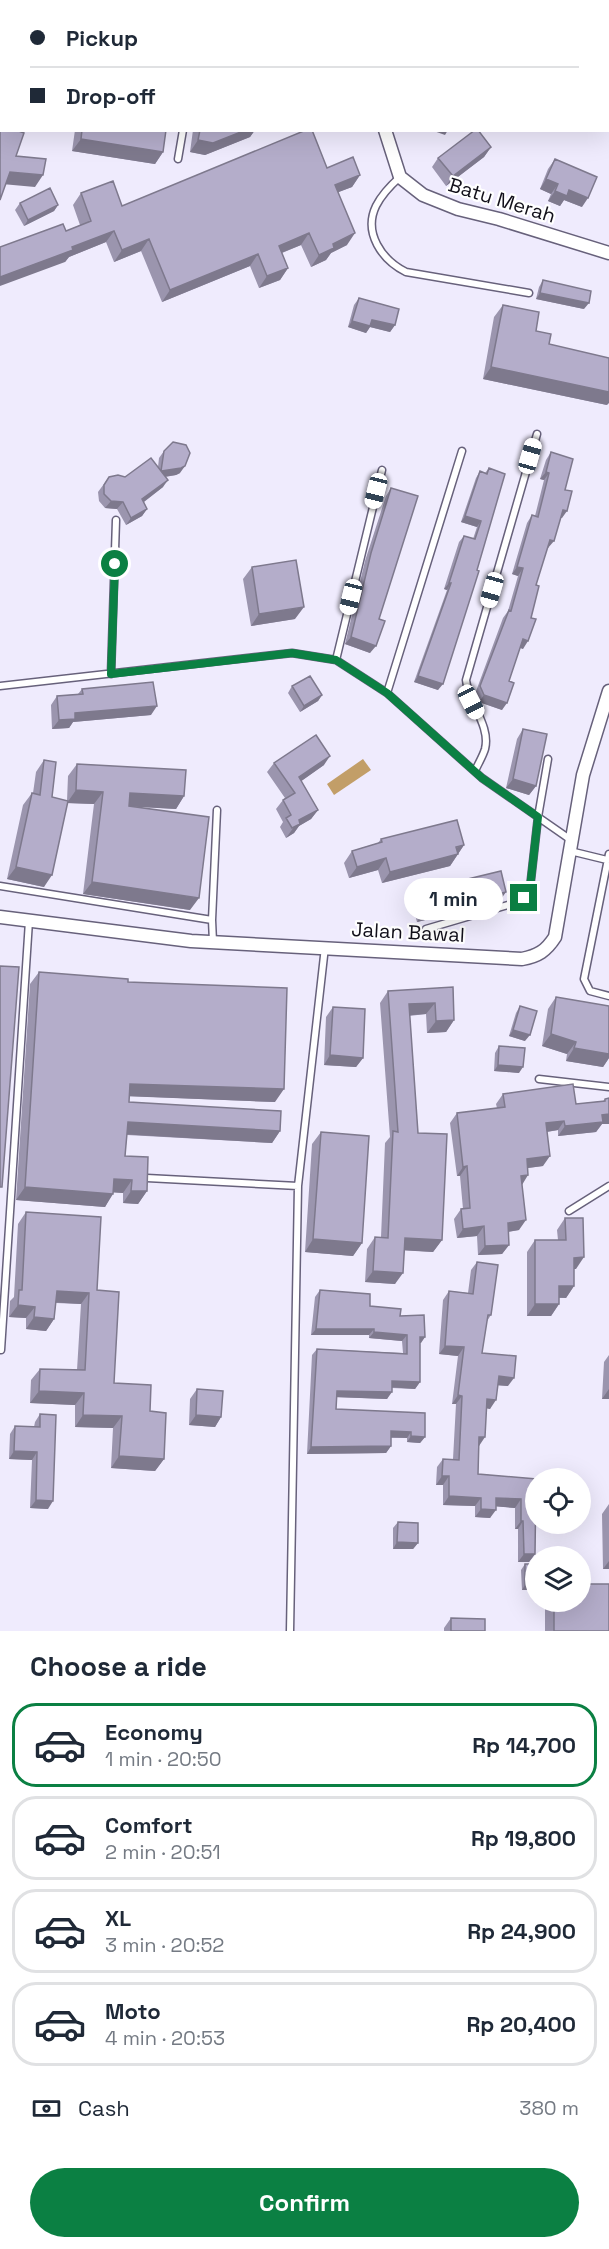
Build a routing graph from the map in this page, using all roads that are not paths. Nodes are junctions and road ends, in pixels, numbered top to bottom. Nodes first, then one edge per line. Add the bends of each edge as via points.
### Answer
1 (183, 132) edge
2 (386, 132) edge
3 (178, 159) dead end
4 (400, 177) junction
5 (609, 253) edge
6 (529, 293) dead end
7 (537, 434) dead end
8 (462, 451) dead end
9 (382, 470) dead end
10 (116, 520) dead end
11 (336, 660) junction
12 (111, 674) junction
13 (0, 686) edge
14 (609, 691) edge
15 (387, 693) junction
16 (548, 759) dead end
17 (475, 771) junction
18 (217, 810) dead end
19 (538, 817) junction
20 (570, 846) junction
21 (608, 857) edge
22 (0, 886) edge
23 (0, 917) edge
24 (29, 921) junction
25 (212, 921) junction
26 (426, 928) dead end
27 (213, 942) junction
28 (325, 946) junction
29 (609, 996) edge
30 (539, 1079) dead end
31 (609, 1087) edge
32 (147, 1178) edge
33 (298, 1185) junction
34 (609, 1186) edge
35 (568, 1211) dead end
36 (1, 1350) edge
37 (290, 1631) edge

1 - 3 lane
2 - 4 street
4 - 5 street, Batu Merah via 423,195 458,209
4 - 6 lane via 375,208 373,227 383,256 406,272
7 - 17 lane via 466,680 484,729 486,748
8 - 15 lane
9 - 11 lane
10 - 12 lane
11 - 12 lane via 292,653
11 - 15 lane
12 - 13 lane
14 - 20 street, Jalan Bawal via 583,776
15 - 17 lane
16 - 19 lane
17 - 19 lane
18 - 25 lane
19 - 20 lane
19 - 26 lane via 530,888 524,898
20 - 21 lane
20 - 28 street, Jalan Bawal via 555,937 536,957
21 - 29 lane via 584,980 590,991
22 - 25 lane
23 - 24 street, Jalan Bawal
24 - 27 street, Jalan Bawal
24 - 36 lane
25 - 27 lane
27 - 28 street, Jalan Bawal
28 - 33 lane
30 - 31 lane
32 - 33 lane
33 - 37 lane
34 - 35 lane

